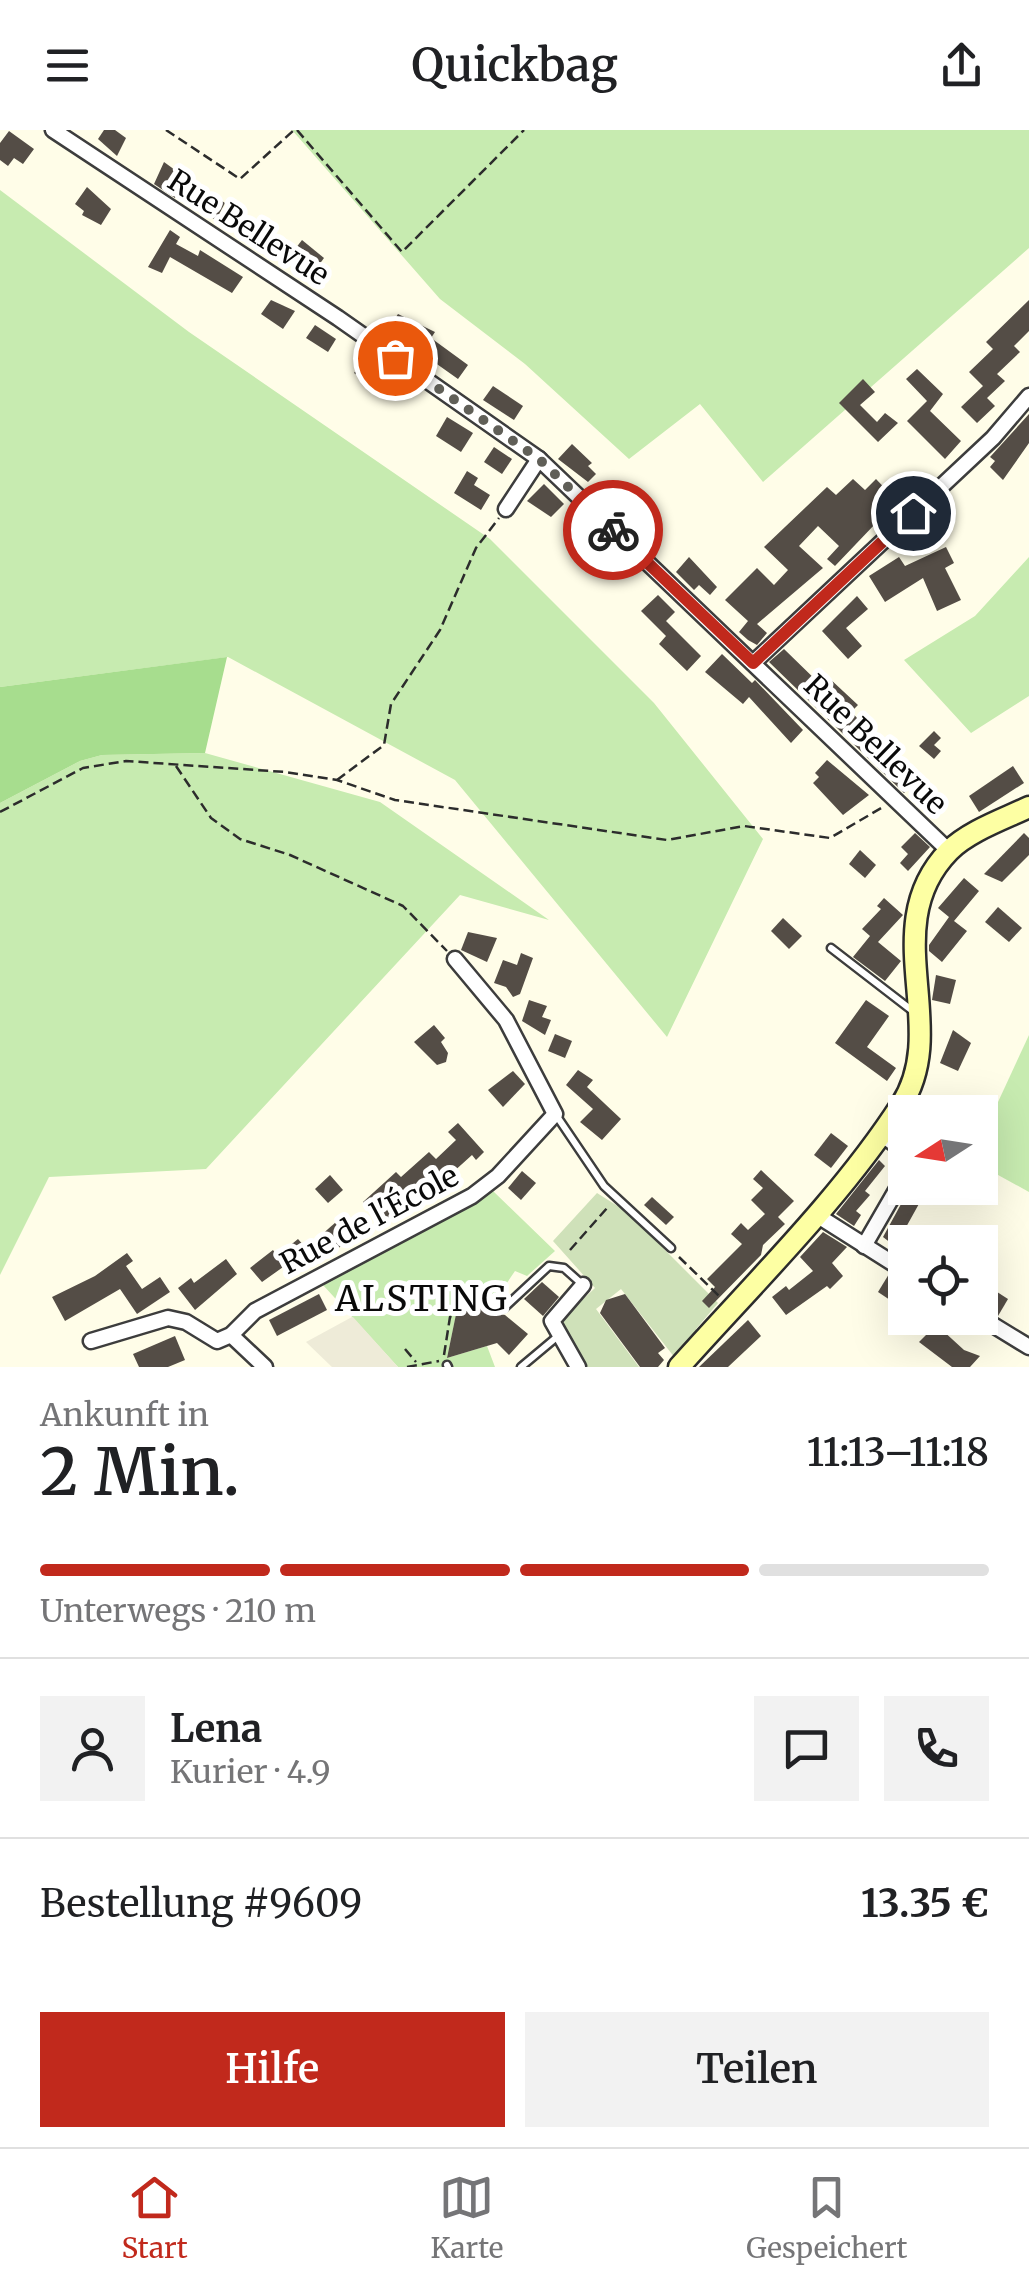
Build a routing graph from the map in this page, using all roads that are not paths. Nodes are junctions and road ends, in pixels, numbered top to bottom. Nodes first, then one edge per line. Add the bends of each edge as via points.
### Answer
1 (53, 130) edge
2 (1029, 396) edge
3 (539, 459) junction
4 (506, 509) road end
5 (753, 663) junction
6 (1029, 807) edge
7 (949, 851) junction
8 (831, 948) dead end
9 (455, 959) road end
10 (920, 1016) junction
11 (556, 1114) junction
12 (880, 1132) junction
13 (888, 1138) edge
14 (888, 1204) edge
15 (815, 1214) junction
16 (864, 1246) junction
17 (671, 1248) road end
18 (888, 1261) edge
19 (583, 1285) joint
20 (504, 1308) dead end
21 (998, 1329) edge
22 (231, 1335) junction
23 (559, 1335) junction
24 (91, 1341) dead end
25 (1029, 1347) edge
26 (266, 1367) edge
27 (521, 1367) edge
28 (578, 1367) edge
29 (679, 1367) edge

1 - 3 street, Rue Bellevue
2 - 5 street via 993,438
3 - 4 street
3 - 5 street, Rue Bellevue
5 - 7 street, Rue Bellevue
6 - 7 main road
7 - 10 main road via 913,920
8 - 10 lane
9 - 11 street via 506,1020
10 - 12 main road via 917,1071 903,1104
11 - 17 lane via 616,1197
11 - 22 street, Rue de l'École via 488,1186 255,1311
12 - 13 street
12 - 15 main road
14 - 16 street
15 - 16 street
15 - 29 main road
16 - 18 street
19 - 20 lane via 564,1268 549,1266
19 - 23 street via 552,1321
21 - 25 street
22 - 24 street via 216,1341 168,1318
22 - 26 street
23 - 27 lane
23 - 28 street

